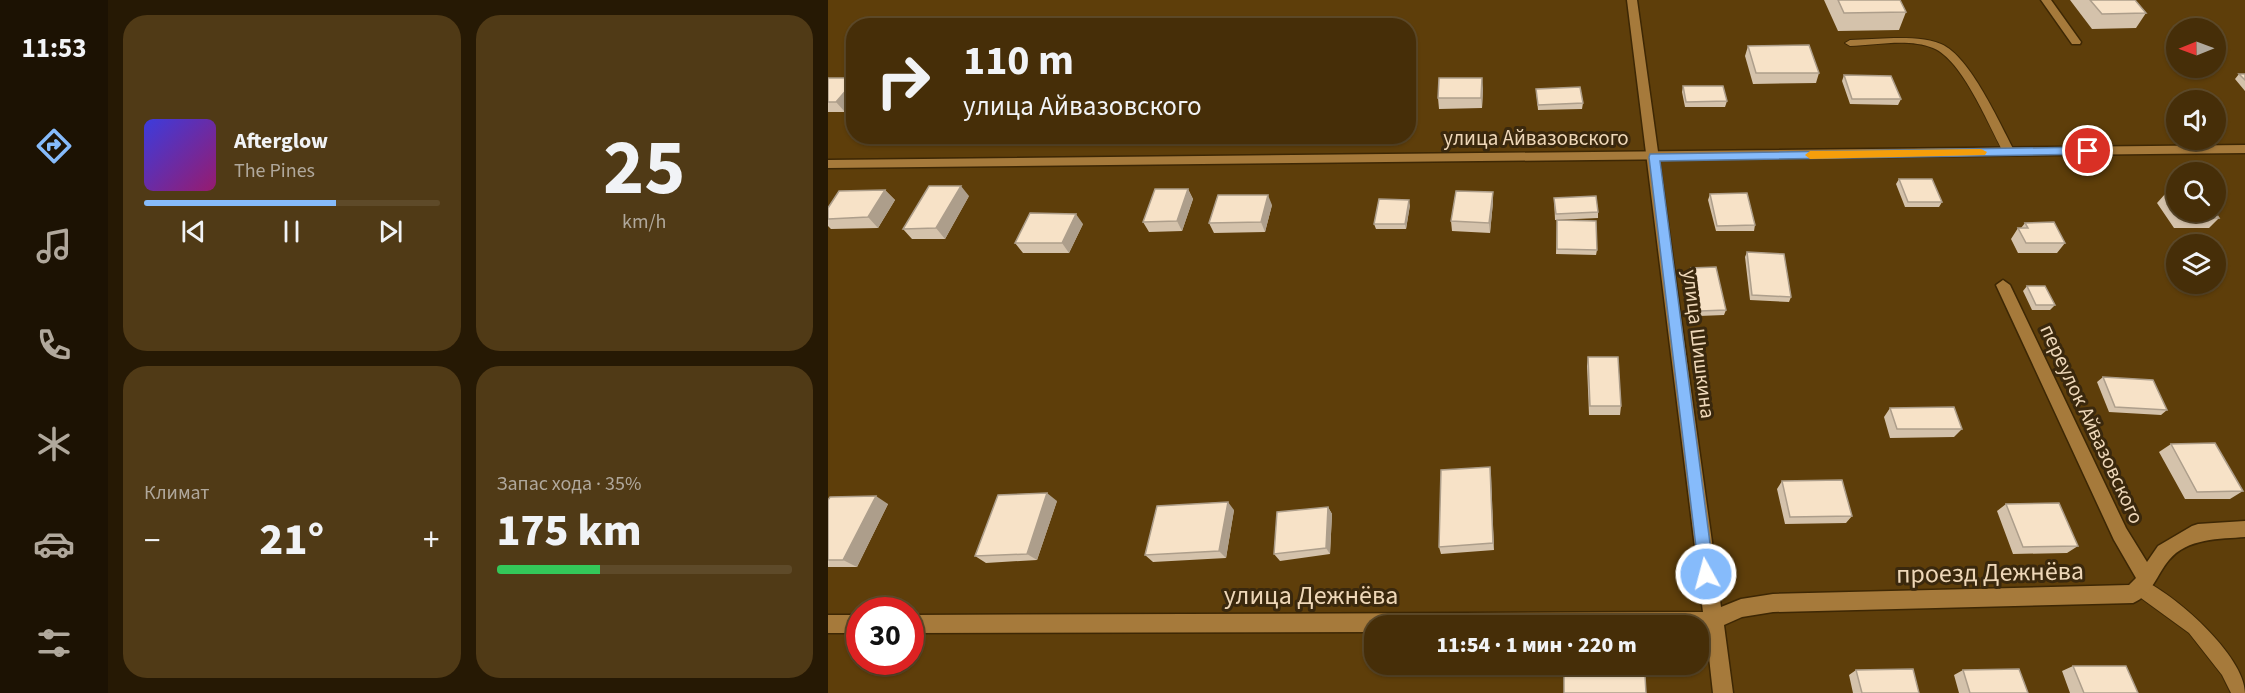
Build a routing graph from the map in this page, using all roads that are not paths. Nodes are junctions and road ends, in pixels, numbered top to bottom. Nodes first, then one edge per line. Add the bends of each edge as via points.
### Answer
1 (1632, 0) edge
2 (2046, 0) edge
3 (2076, 42) dead end
4 (1850, 43) dead end
5 (2245, 149) edge
6 (2009, 152) junction
7 (1654, 157) junction
8 (828, 164) edge
9 (2003, 285) dead end
10 (2245, 529) edge
11 (2144, 583) junction
12 (1712, 621) junction
13 (828, 624) edge
14 (846, 624) edge
15 (924, 624) edge
16 (1723, 693) edge
17 (2241, 693) edge

1 - 7 street, улица Шишкина
2 - 3 street
4 - 6 lane via 1917,42 1940,47 1958,61
5 - 6 street, улица Айвазовского
6 - 7 street, улица Айвазовского
7 - 8 street, улица Айвазовского
7 - 12 street, улица Шишкина
9 - 11 street, переулок Айвазовского
10 - 11 street via 2198,532 2164,552
11 - 12 street, проезд Дежнёва via 2133,594 1773,603 1741,608
11 - 17 lane via 2195,627 2228,669
12 - 15 street, улица Дежнёва
12 - 16 street, улица Шишкина
13 - 14 street

